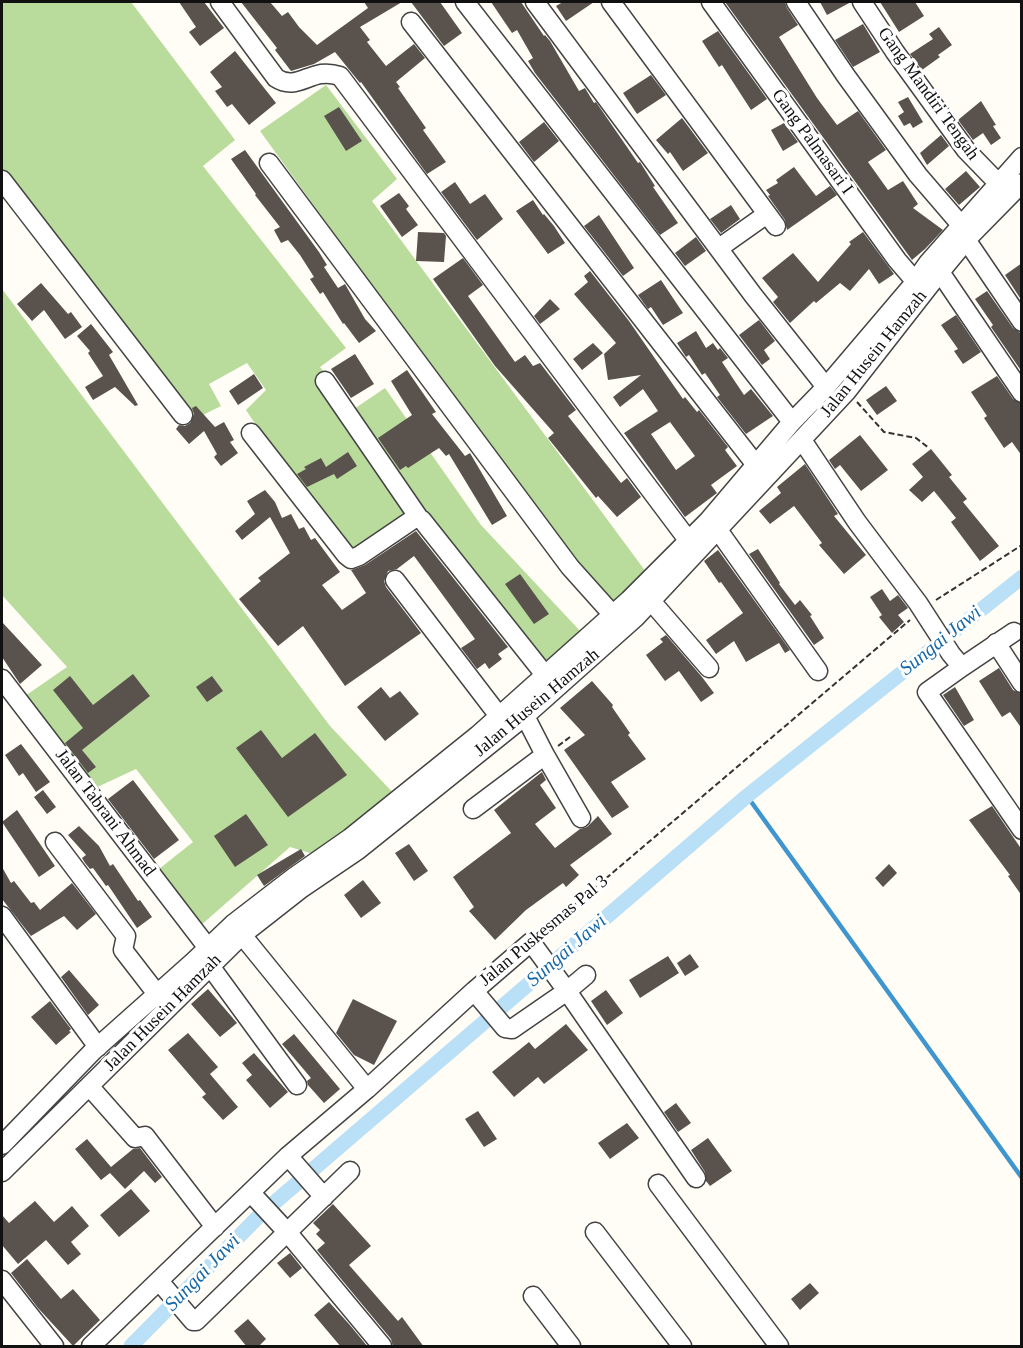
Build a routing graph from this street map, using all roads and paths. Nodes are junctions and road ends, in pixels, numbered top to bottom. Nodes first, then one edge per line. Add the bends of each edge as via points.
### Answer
1 (220, 2) edge
2 (465, 2) edge
3 (535, 2) edge
4 (611, 2) edge
5 (711, 2) edge
6 (796, 2) edge
7 (862, 2) edge
8 (411, 22) dead end
9 (1022, 157) edge
10 (268, 163) dead end
11 (2, 180) edge
12 (998, 183) junction
13 (1022, 183) edge
14 (964, 233) junction
15 (719, 248) junction
16 (940, 272) junction
17 (915, 281) junction
18 (1022, 322) edge
19 (325, 381) dead end
20 (846, 382) junction
21 (826, 387) junction
22 (1022, 393) edge
23 (183, 415) dead end
24 (792, 422) junction
25 (251, 433) dead end
26 (802, 441) junction
27 (929, 448) dead end
28 (756, 465) junction
29 (419, 518) junction
30 (718, 530) junction
31 (688, 540) junction
32 (1022, 545) edge
33 (395, 580) dead end
34 (651, 601) junction
35 (613, 615) junction
36 (926, 617) junction
37 (1014, 632) dead end
38 (996, 643) junction
39 (957, 661) junction
40 (709, 668) dead end
41 (818, 671) dead end
42 (2, 679) edge
43 (550, 682) junction
44 (1022, 683) edge
45 (499, 716) junction
46 (525, 716) junction
47 (545, 755) junction
48 (473, 809) dead end
49 (581, 818) dead end
50 (1022, 830) edge
51 (55, 842) dead end
52 (2, 916) edge
53 (242, 935) junction
54 (534, 946) junction
55 (209, 957) junction
56 (586, 975) dead end
57 (567, 991) junction
58 (157, 994) junction
59 (478, 995) junction
60 (98, 1047) junction
61 (297, 1084) dead end
62 (89, 1086) junction
63 (367, 1089) junction
64 (2, 1145) edge
65 (292, 1161) junction
66 (350, 1171) dead end
67 (2, 1172) edge
68 (696, 1178) dead end
69 (658, 1184) dead end
70 (319, 1191) junction
71 (251, 1193) junction
72 (215, 1227) junction
73 (287, 1232) junction
74 (595, 1232) dead end
75 (2, 1280) edge
76 (164, 1286) junction
77 (533, 1296) dead end
78 (54, 1347) edge
79 (91, 1347) edge
80 (382, 1347) edge
81 (571, 1347) edge
82 (682, 1347) edge
83 (779, 1347) edge

1 - 31 street via 282,82 293,84 319,74 340,76
2 - 24 street
3 - 15 street
4 - 15 street via 772,220
5 - 17 street, Gang Palmasari I
6 - 14 street via 918,175
7 - 12 street, Gang Mandiri Tengah via 966,150
8 - 28 street
9 - 12 street, Jalan Husein Hamzah
10 - 35 street via 570,567
11 - 23 street
12 - 14 street, Jalan Husein Hamzah
13 - 14 street, Jalan Husein Hamzah
14 - 16 street, Jalan Husein Hamzah
14 - 17 street, Jalan Husein Hamzah
14 - 18 street
15 - 21 street
16 - 20 street, Jalan Husein Hamzah
16 - 22 street
17 - 20 street, Jalan Husein Hamzah
19 - 29 street
20 - 21 street, Jalan Husein Hamzah
20 - 26 street, Jalan Husein Hamzah
20 - 27 path via 884,432 916,438
21 - 24 street, Jalan Husein Hamzah
24 - 28 street, Jalan Husein Hamzah
25 - 29 street via 351,559
26 - 30 street, Jalan Husein Hamzah
26 - 36 street
28 - 31 street, Jalan Husein Hamzah
29 - 43 street
30 - 34 street, Jalan Husein Hamzah
30 - 41 street
31 - 35 street, Jalan Husein Hamzah
32 - 36 path, Jalan Puskesmas Pal 3
33 - 45 street
34 - 40 street
34 - 43 street, Jalan Husein Hamzah via 622,631
35 - 43 street, Jalan Husein Hamzah
36 - 39 street
36 - 54 path, Jalan Puskesmas Pal 3
37 - 38 street
38 - 39 street
38 - 44 street
39 - 50 street via 927,692
42 - 55 street, Jalan Tabrani Ahmad
43 - 45 street, Jalan Husein Hamzah
43 - 46 street, Jalan Husein Hamzah
45 - 55 street, Jalan Husein Hamzah via 350,838 233,924
46 - 47 street
46 - 53 street, Jalan Husein Hamzah via 358,850
47 - 48 street
47 - 49 street
51 - 58 street via 126,936 123,950
52 - 60 street
53 - 55 street, Jalan Husein Hamzah
53 - 63 street
54 - 57 street
54 - 59 street, Jalan Puskesmas Pal 3
55 - 58 street, Jalan Husein Hamzah
55 - 61 street, Jalan Tabrani Ahmad
55 - 62 street, Jalan Husein Hamzah
56 - 57 street
57 - 59 street via 512,1029 505,1028
57 - 68 street
58 - 60 street, Jalan Husein Hamzah
59 - 63 street, Jalan Puskesmas Pal 3
60 - 64 street, Jalan Husein Hamzah
62 - 67 street, Jalan Husein Hamzah
62 - 72 street via 135,1138 145,1136
63 - 65 street, Jalan Puskesmas Pal 3
65 - 70 street
65 - 71 street, Jalan Puskesmas Pal 3
66 - 70 street
69 - 83 street
70 - 73 street
71 - 72 street, Jalan Puskesmas Pal 3
71 - 73 street
72 - 76 street, Jalan Puskesmas Pal 3
73 - 76 street via 196,1321
73 - 80 street
74 - 82 street
75 - 78 street
76 - 79 street, Jalan Puskesmas Pal 3
77 - 81 street

